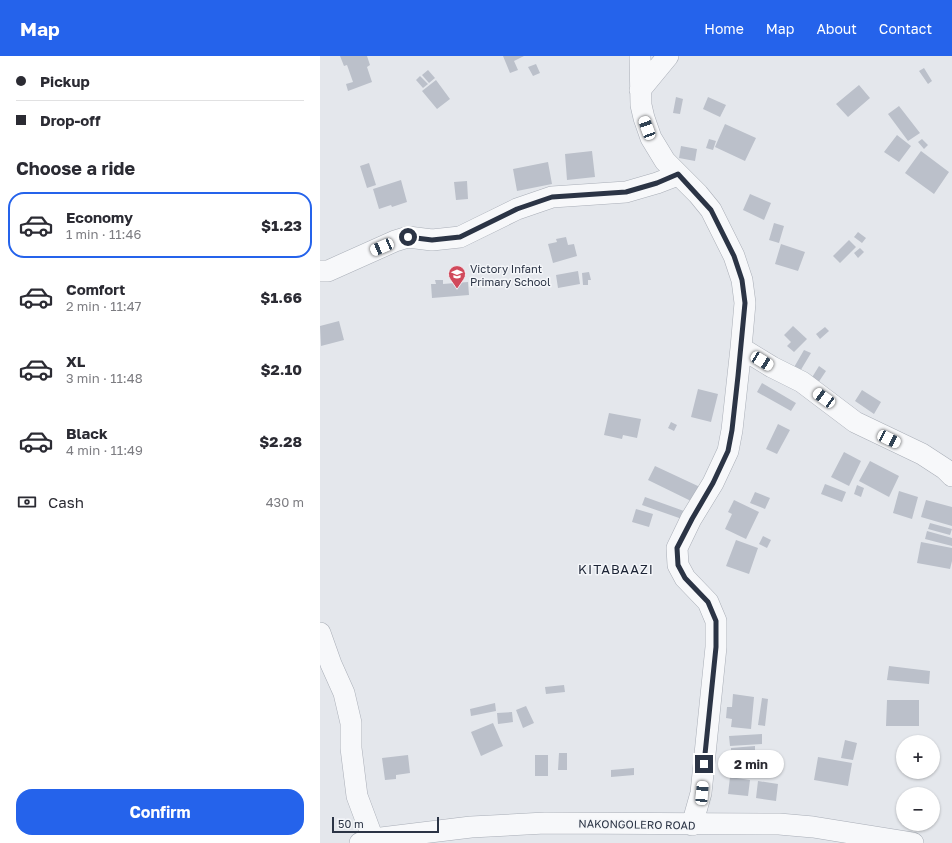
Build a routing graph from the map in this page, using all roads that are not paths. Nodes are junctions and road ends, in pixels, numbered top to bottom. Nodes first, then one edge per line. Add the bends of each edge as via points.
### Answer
1 (640, 56) edge
2 (668, 56) edge
3 (640, 90) junction
4 (678, 174) junction
5 (320, 271) edge
6 (741, 348) junction
7 (952, 476) edge
8 (320, 633) edge
9 (702, 793) junction
10 (721, 824) junction
11 (692, 825) junction
12 (366, 841) edge
13 (913, 843) edge

1 - 3 street
2 - 3 street
3 - 4 street via 644,118 651,138 665,161
4 - 5 street via 626,192 552,197 517,209 460,237 432,240 408,237 328,271
4 - 6 street via 711,210 734,256 742,280 745,303
6 - 7 street via 802,382 856,422 922,454
6 - 9 street via 728,451 677,548 678,565 685,578 708,602 716,621 716,647
8 - 12 street via 344,693 352,723 351,748
9 - 10 street
9 - 11 street
10 - 11 street, NAKONGOLERO ROAD
10 - 13 street, NAKONGOLERO ROAD via 813,826
11 - 12 street, NAKONGOLERO ROAD via 545,823 471,827

